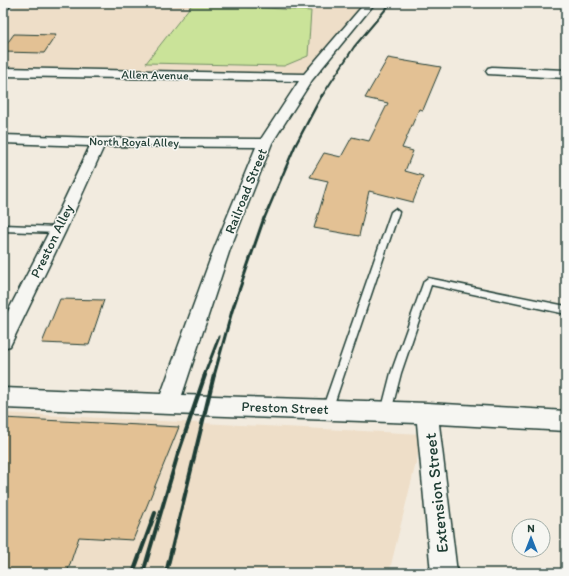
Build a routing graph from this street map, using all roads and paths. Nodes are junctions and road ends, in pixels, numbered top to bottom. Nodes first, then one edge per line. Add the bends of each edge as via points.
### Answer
1 (6, 3) edge
2 (370, 3) edge
3 (3, 6) edge
4 (492, 71) dead end
5 (3, 72) edge
6 (566, 74) edge
7 (307, 78) junction
8 (3, 138) edge
9 (99, 142) junction
10 (265, 143) junction
11 (395, 212) dead end
12 (3, 228) edge
13 (58, 230) junction
14 (566, 310) edge
15 (3, 340) edge
16 (3, 398) edge
17 (168, 404) junction
18 (327, 410) junction
19 (386, 412) junction
20 (427, 413) junction
21 (566, 421) edge
22 (444, 573) edge

1 - 3 main road
2 - 7 street, Railroad Street
4 - 6 street
5 - 7 street, Allen Avenue
7 - 10 street, Railroad Street
8 - 9 street, North Royal Alley
9 - 10 street, North Royal Alley
9 - 13 street, Preston Alley
10 - 17 street, Railroad Street via 222,250
11 - 18 lane
12 - 13 lane
13 - 15 street, Preston Alley
14 - 19 lane via 428,281 396,373
16 - 17 street, Preston Street
17 - 18 street, Preston Street
18 - 19 street, Preston Street
19 - 20 street, Preston Street
20 - 21 street, Preston Street
20 - 22 street, Extension Street

